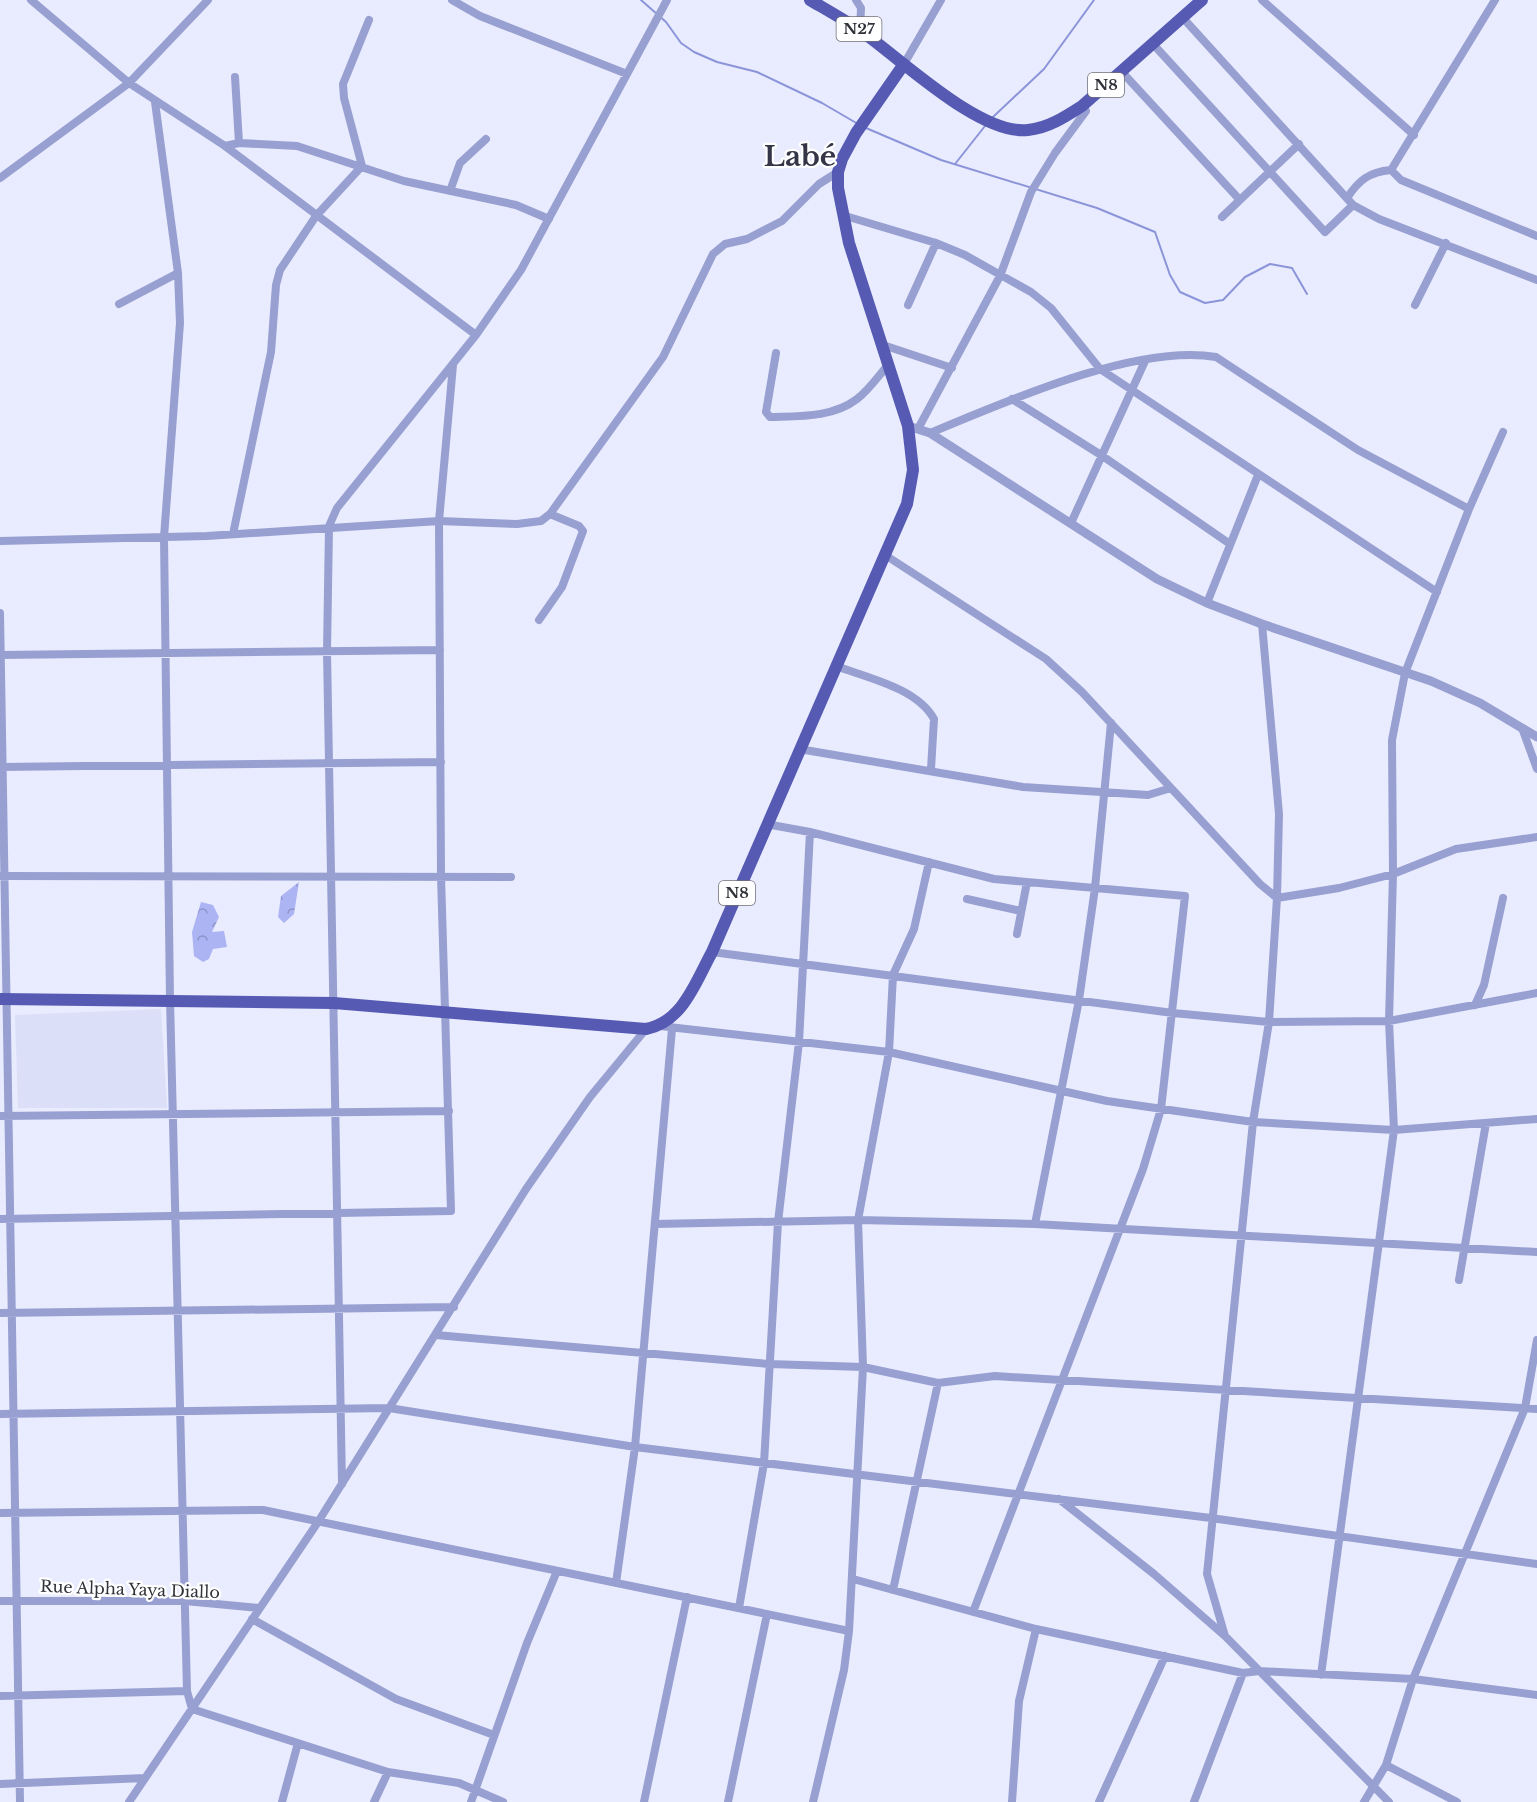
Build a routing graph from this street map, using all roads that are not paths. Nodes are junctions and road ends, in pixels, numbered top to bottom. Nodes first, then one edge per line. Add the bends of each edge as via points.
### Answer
1 (32, 0) edge
2 (208, 0) edge
3 (452, 0) edge
4 (667, 0) edge
5 (810, 0) edge
6 (856, 0) edge
7 (941, 0) edge
8 (1262, 0) edge
9 (1495, 0) edge
10 (1197, 2) edge
11 (1183, 18) junction
12 (369, 20) dead end
13 (860, 30) junction
14 (1153, 44) junction
15 (904, 64) junction
16 (1122, 72) junction
17 (627, 74) junction
18 (235, 77) dead end
19 (129, 83) junction
20 (155, 102) junction
21 (1082, 106) junction
22 (1414, 135) junction
23 (486, 139) dead end
24 (238, 143) junction
25 (1299, 144) junction
26 (225, 146) junction
27 (362, 166) junction
28 (1392, 170) junction
29 (1269, 171) junction
30 (838, 172) junction
31 (0, 178) edge
32 (450, 190) junction
33 (1239, 198) junction
34 (1347, 198) junction
35 (1353, 205) junction
36 (842, 215) junction
37 (316, 216) junction
38 (1222, 217) dead end
39 (549, 219) junction
40 (1537, 236) edge
41 (936, 243) junction
42 (1446, 243) junction
43 (178, 273) junction
44 (1000, 276) junction
45 (1537, 280) edge
46 (119, 304) dead end
47 (908, 305) dead end
48 (1415, 305) dead end
49 (476, 335) junction
50 (883, 345) junction
51 (776, 353) dead end
52 (1145, 361) junction
53 (453, 364) junction
54 (889, 364) junction
55 (952, 368) junction
56 (1100, 369) junction
57 (1130, 391) junction
58 (1012, 399) junction
59 (913, 427) junction
60 (1503, 432) dead end
61 (930, 433) junction
62 (1101, 455) junction
63 (1258, 475) junction
64 (1469, 509) junction
65 (550, 514) junction
66 (439, 521) junction
67 (1071, 523) junction
68 (329, 526) junction
69 (232, 534) junction
70 (164, 537) junction
71 (0, 541) edge
72 (1230, 544) junction
73 (885, 555) junction
74 (1437, 592) junction
75 (1207, 603) junction
76 (0, 613) edge
77 (539, 620) dead end
78 (1262, 624) junction
79 (440, 650) junction
80 (327, 652) junction
81 (165, 653) junction
82 (0, 655) edge
83 (836, 666) junction
84 (1405, 673) junction
85 (1111, 723) junction
86 (1522, 728) junction
87 (1537, 737) edge
88 (799, 749) junction
89 (441, 762) junction
90 (330, 764) junction
91 (167, 765) junction
92 (2, 767) edge
93 (931, 769) junction
94 (1537, 769) edge
95 (1171, 788) junction
96 (1104, 794) junction
97 (766, 824) junction
98 (810, 832) junction
99 (1537, 837) edge
100 (928, 862) junction
101 (1393, 873) junction
102 (3, 876) edge
103 (168, 876) junction
104 (332, 876) junction
105 (441, 876) junction
106 (511, 877) dead end
107 (1027, 882) junction
108 (1095, 888) junction
109 (1277, 898) junction
110 (1503, 898) dead end
111 (967, 899) dead end
112 (1021, 910) junction
113 (1017, 934) dead end
114 (712, 952) junction
115 (804, 963) junction
116 (893, 975) junction
117 (1537, 993) edge
118 (3, 999) edge
119 (170, 1000) junction
120 (1079, 1000) junction
121 (334, 1003) junction
122 (1475, 1005) junction
123 (445, 1011) junction
124 (1173, 1013) junction
125 (1389, 1021) junction
126 (1269, 1022) junction
127 (666, 1028) junction
128 (646, 1029) junction
129 (799, 1042) junction
130 (889, 1052) junction
131 (1062, 1091) junction
132 (1161, 1109) junction
133 (449, 1111) junction
134 (337, 1113) junction
135 (173, 1114) junction
136 (0, 1116) edge
137 (10, 1116) junction
138 (1537, 1119) edge
139 (1253, 1122) junction
140 (1486, 1123) junction
141 (1394, 1130) junction
142 (338, 1213) junction
143 (175, 1215) junction
144 (11, 1218) junction
145 (0, 1219) edge
146 (858, 1220) junction
147 (778, 1222) junction
148 (655, 1224) junction
149 (1035, 1224) junction
150 (1120, 1229) junction
151 (1241, 1235) junction
152 (1378, 1243) junction
153 (1464, 1248) junction
154 (1537, 1252) edge
155 (1459, 1280) dead end
156 (454, 1307) junction
157 (340, 1309) junction
158 (178, 1311) junction
159 (0, 1313) edge
160 (13, 1313) junction
161 (436, 1335) junction
162 (1537, 1340) edge
163 (644, 1354) junction
164 (770, 1364) junction
165 (863, 1366) junction
166 (1061, 1381) junction
167 (938, 1383) junction
168 (1224, 1391) junction
169 (1358, 1400) junction
170 (341, 1408) junction
171 (389, 1408) junction
172 (1525, 1408) junction
173 (1537, 1409) edge
174 (180, 1411) junction
175 (0, 1414) edge
176 (15, 1414) junction
177 (635, 1447) junction
178 (764, 1463) junction
179 (858, 1474) junction
180 (916, 1481) junction
181 (342, 1484) junction
182 (1018, 1493) junction
183 (1058, 1498) junction
184 (183, 1511) junction
185 (0, 1513) edge
186 (16, 1513) junction
187 (1211, 1518) junction
188 (318, 1522) junction
189 (1340, 1535) junction
190 (1466, 1553) junction
191 (1537, 1564) edge
192 (557, 1571) junction
193 (853, 1579) junction
194 (616, 1583) junction
195 (893, 1590) junction
196 (687, 1597) junction
197 (16, 1600) junction
198 (0, 1601) edge
199 (185, 1601) junction
200 (260, 1608) junction
201 (739, 1608) junction
202 (973, 1612) junction
203 (767, 1614) junction
204 (252, 1619) junction
205 (1036, 1629) junction
206 (849, 1631) junction
207 (1225, 1635) junction
208 (1165, 1656) junction
209 (1260, 1671) junction
210 (1243, 1672) junction
211 (1321, 1675) junction
212 (1413, 1679) junction
213 (187, 1691) junction
214 (18, 1695) junction
215 (1537, 1695) edge
216 (0, 1696) edge
217 (192, 1709) junction
218 (494, 1735) junction
219 (298, 1743) junction
220 (1386, 1764) junction
221 (388, 1772) junction
222 (145, 1778) junction
223 (20, 1783) junction
224 (0, 1784) edge
225 (1374, 1787) junction
226 (475, 1789) junction
227 (20, 1802) edge
228 (129, 1802) edge
229 (282, 1802) edge
230 (374, 1802) edge
231 (471, 1802) edge
232 (503, 1802) edge
233 (644, 1802) edge
234 (728, 1802) edge
235 (813, 1802) edge
236 (1012, 1802) edge
237 (1100, 1802) edge
238 (1194, 1802) edge
239 (1364, 1802) edge
240 (1389, 1802) edge
241 (1457, 1802) edge

1 - 19 street
2 - 19 street
3 - 17 street via 480,16
4 - 17 street
5 - 13 main road, N27
6 - 13 street via 861,8
7 - 15 street
8 - 22 street
9 - 22 street
10 - 11 main road, N8
11 - 14 main road, N8
11 - 25 street
12 - 27 street via 344,84 344,98
13 - 15 main road, N27
14 - 16 main road, N8
14 - 29 street
15 - 21 main road, N8 via 989,122 1011,130 1028,131 1062,119
15 - 30 main road via 856,133
16 - 21 main road, N8
16 - 33 street
17 - 39 street
18 - 24 street
19 - 20 street
19 - 31 street
20 - 26 street
20 - 43 street
21 - 44 street via 1086,111 1033,188
22 - 28 street
23 - 32 street via 460,163
24 - 26 street
24 - 27 street via 297,146
25 - 29 street
25 - 34 street
26 - 37 street
27 - 32 street via 404,181
27 - 37 street
28 - 34 street via 1365,177
28 - 40 street via 1401,180
29 - 33 street
29 - 35 street via 1325,232
30 - 36 main road, N8
30 - 65 street via 819,184 782,221 747,239 725,244 713,254 663,357
32 - 39 street via 516,205
33 - 38 street
34 - 35 street
35 - 42 street via 1379,219
36 - 41 street
36 - 50 main road, N8
37 - 49 street
37 - 69 street via 280,270 276,285 271,351
39 - 49 street via 521,270
41 - 44 street
41 - 47 street
42 - 45 street
42 - 48 street
43 - 46 street
43 - 70 street via 180,323
44 - 55 street
44 - 56 street via 1051,308
49 - 53 street
50 - 54 main road, N8
50 - 55 street
51 - 54 street via 766,412 770,417 825,413 846,405 858,398
52 - 56 street
52 - 57 street
52 - 64 street via 1199,354 1216,357 1358,450
53 - 66 street
53 - 68 street via 337,508
54 - 59 main road, N8
55 - 59 street
56 - 57 street
56 - 58 street
57 - 62 street
57 - 63 street
58 - 61 street
58 - 62 street
59 - 61 street
59 - 73 main road, N8 via 913,470 907,504
60 - 64 street
61 - 67 street
62 - 67 street
62 - 72 street
63 - 72 street
63 - 74 street
64 - 74 street
65 - 66 street via 541,521 517,524
65 - 77 street via 583,531 562,587
66 - 68 street
66 - 79 street
67 - 75 street via 1157,579
68 - 69 street
68 - 80 street
69 - 70 street
70 - 71 street
70 - 81 street
72 - 75 street
73 - 83 main road, N8
73 - 85 street via 1046,659
74 - 84 street
75 - 78 street
76 - 82 street
78 - 84 street
78 - 109 street via 1279,814
79 - 80 street
79 - 89 street
80 - 81 street
80 - 90 street
81 - 82 street
81 - 91 street
82 - 92 street
83 - 88 main road, N8
83 - 93 street via 907,692 923,704 934,719
84 - 86 street via 1480,703
84 - 101 street via 1392,740
85 - 95 street
85 - 96 street
86 - 87 street
86 - 94 street
88 - 93 street
88 - 97 main road, N8
89 - 90 street
89 - 105 street
90 - 91 street
90 - 104 street
91 - 92 street
91 - 103 street
92 - 102 street
93 - 96 street via 1023,787
95 - 96 street via 1148,795
95 - 109 street
96 - 108 street
97 - 98 street
97 - 114 main road, N8
98 - 100 street
98 - 115 street
99 - 101 street via 1456,849
100 - 107 street via 994,879
100 - 116 street via 914,929
101 - 109 street via 1339,888
101 - 125 street
102 - 103 street
102 - 118 street
103 - 104 street
103 - 119 street
104 - 105 street
104 - 121 street
105 - 106 street
105 - 123 street
107 - 108 street
107 - 112 street
108 - 120 street
108 - 124 street via 1185,896
109 - 126 street
110 - 122 street via 1484,985
111 - 112 street
112 - 113 street
114 - 115 street
114 - 127 main road, N8
115 - 116 street
115 - 129 street
116 - 120 street
116 - 130 street
117 - 122 street
118 - 119 main road
118 - 137 street
119 - 121 main road
119 - 135 street
120 - 124 street
120 - 131 street
121 - 123 main road
121 - 134 street
122 - 125 street
123 - 128 main road
123 - 133 street
124 - 126 street
124 - 132 street
125 - 126 street
125 - 141 street
126 - 139 street
127 - 128 main road
127 - 129 street
127 - 148 street
128 - 156 street via 590,1097 526,1189
129 - 130 street
129 - 147 street
130 - 131 street
130 - 146 street
131 - 132 street
131 - 149 street
132 - 139 street
132 - 150 street
133 - 134 street
133 - 142 street via 451,1211
134 - 135 street
134 - 142 street
135 - 137 street
135 - 143 street
136 - 137 street
137 - 144 street
138 - 140 street
139 - 141 street
139 - 151 street
140 - 141 street
140 - 153 street
141 - 152 street
142 - 143 street
142 - 157 street
143 - 144 street
143 - 158 street
144 - 145 street
144 - 160 street
146 - 147 street
146 - 149 street
146 - 165 street
147 - 148 street
147 - 164 street
148 - 163 street
149 - 150 street
150 - 151 street
150 - 166 street
151 - 152 street
151 - 168 street
152 - 153 street
152 - 169 street
153 - 154 street
153 - 155 street
156 - 157 street
156 - 161 street
157 - 158 street
157 - 170 street
158 - 160 street
158 - 174 street
159 - 160 street
160 - 176 street
161 - 163 street
161 - 171 street
162 - 172 street
163 - 164 street
163 - 177 street
164 - 165 street
164 - 178 street
165 - 167 street
165 - 179 street
166 - 167 street via 995,1376
166 - 168 street
166 - 182 street
167 - 180 street
168 - 169 street
168 - 187 street
169 - 172 street
169 - 189 street
170 - 171 street
170 - 174 street
170 - 181 street
171 - 177 street
171 - 181 street
172 - 173 street
172 - 190 street
174 - 176 street
174 - 184 street
175 - 176 street
176 - 186 street
177 - 178 street
177 - 194 street
178 - 179 street
178 - 201 street
179 - 180 street
179 - 193 street
180 - 182 street
180 - 195 street
181 - 188 street
182 - 183 street
182 - 202 street
183 - 187 street
183 - 207 street
184 - 186 street
184 - 188 street via 263,1510
184 - 199 street
185 - 186 street
186 - 197 street
187 - 189 street
187 - 207 street via 1207,1574
188 - 192 street
188 - 200 street
189 - 190 street
189 - 211 street
190 - 191 street
190 - 212 street
192 - 194 street
192 - 218 street
193 - 195 street
193 - 206 street
194 - 196 street
195 - 202 street
196 - 201 street
196 - 233 street
197 - 198 street, Rue Alpha Yaya Diallo
197 - 199 street, Rue Alpha Yaya Diallo
197 - 214 street
199 - 200 street, Rue Alpha Yaya Diallo
199 - 213 street
200 - 204 street
201 - 203 street
202 - 205 street
203 - 206 street
203 - 234 street
204 - 217 street
204 - 218 street via 396,1699
205 - 208 street
205 - 236 street via 1019,1701
206 - 235 street via 844,1670
207 - 209 street
208 - 210 street
208 - 237 street
209 - 210 street
209 - 211 street
209 - 225 street
210 - 238 street
211 - 212 street
212 - 215 street
212 - 220 street
213 - 214 street
213 - 217 street
214 - 216 street
214 - 223 street
217 - 219 street
217 - 222 street
218 - 226 street
219 - 221 street
219 - 229 street
220 - 225 street
220 - 241 street
221 - 226 street
221 - 230 street
222 - 223 street
222 - 228 street
223 - 224 street
223 - 227 street
225 - 239 street
225 - 240 street
226 - 231 street
226 - 232 street

